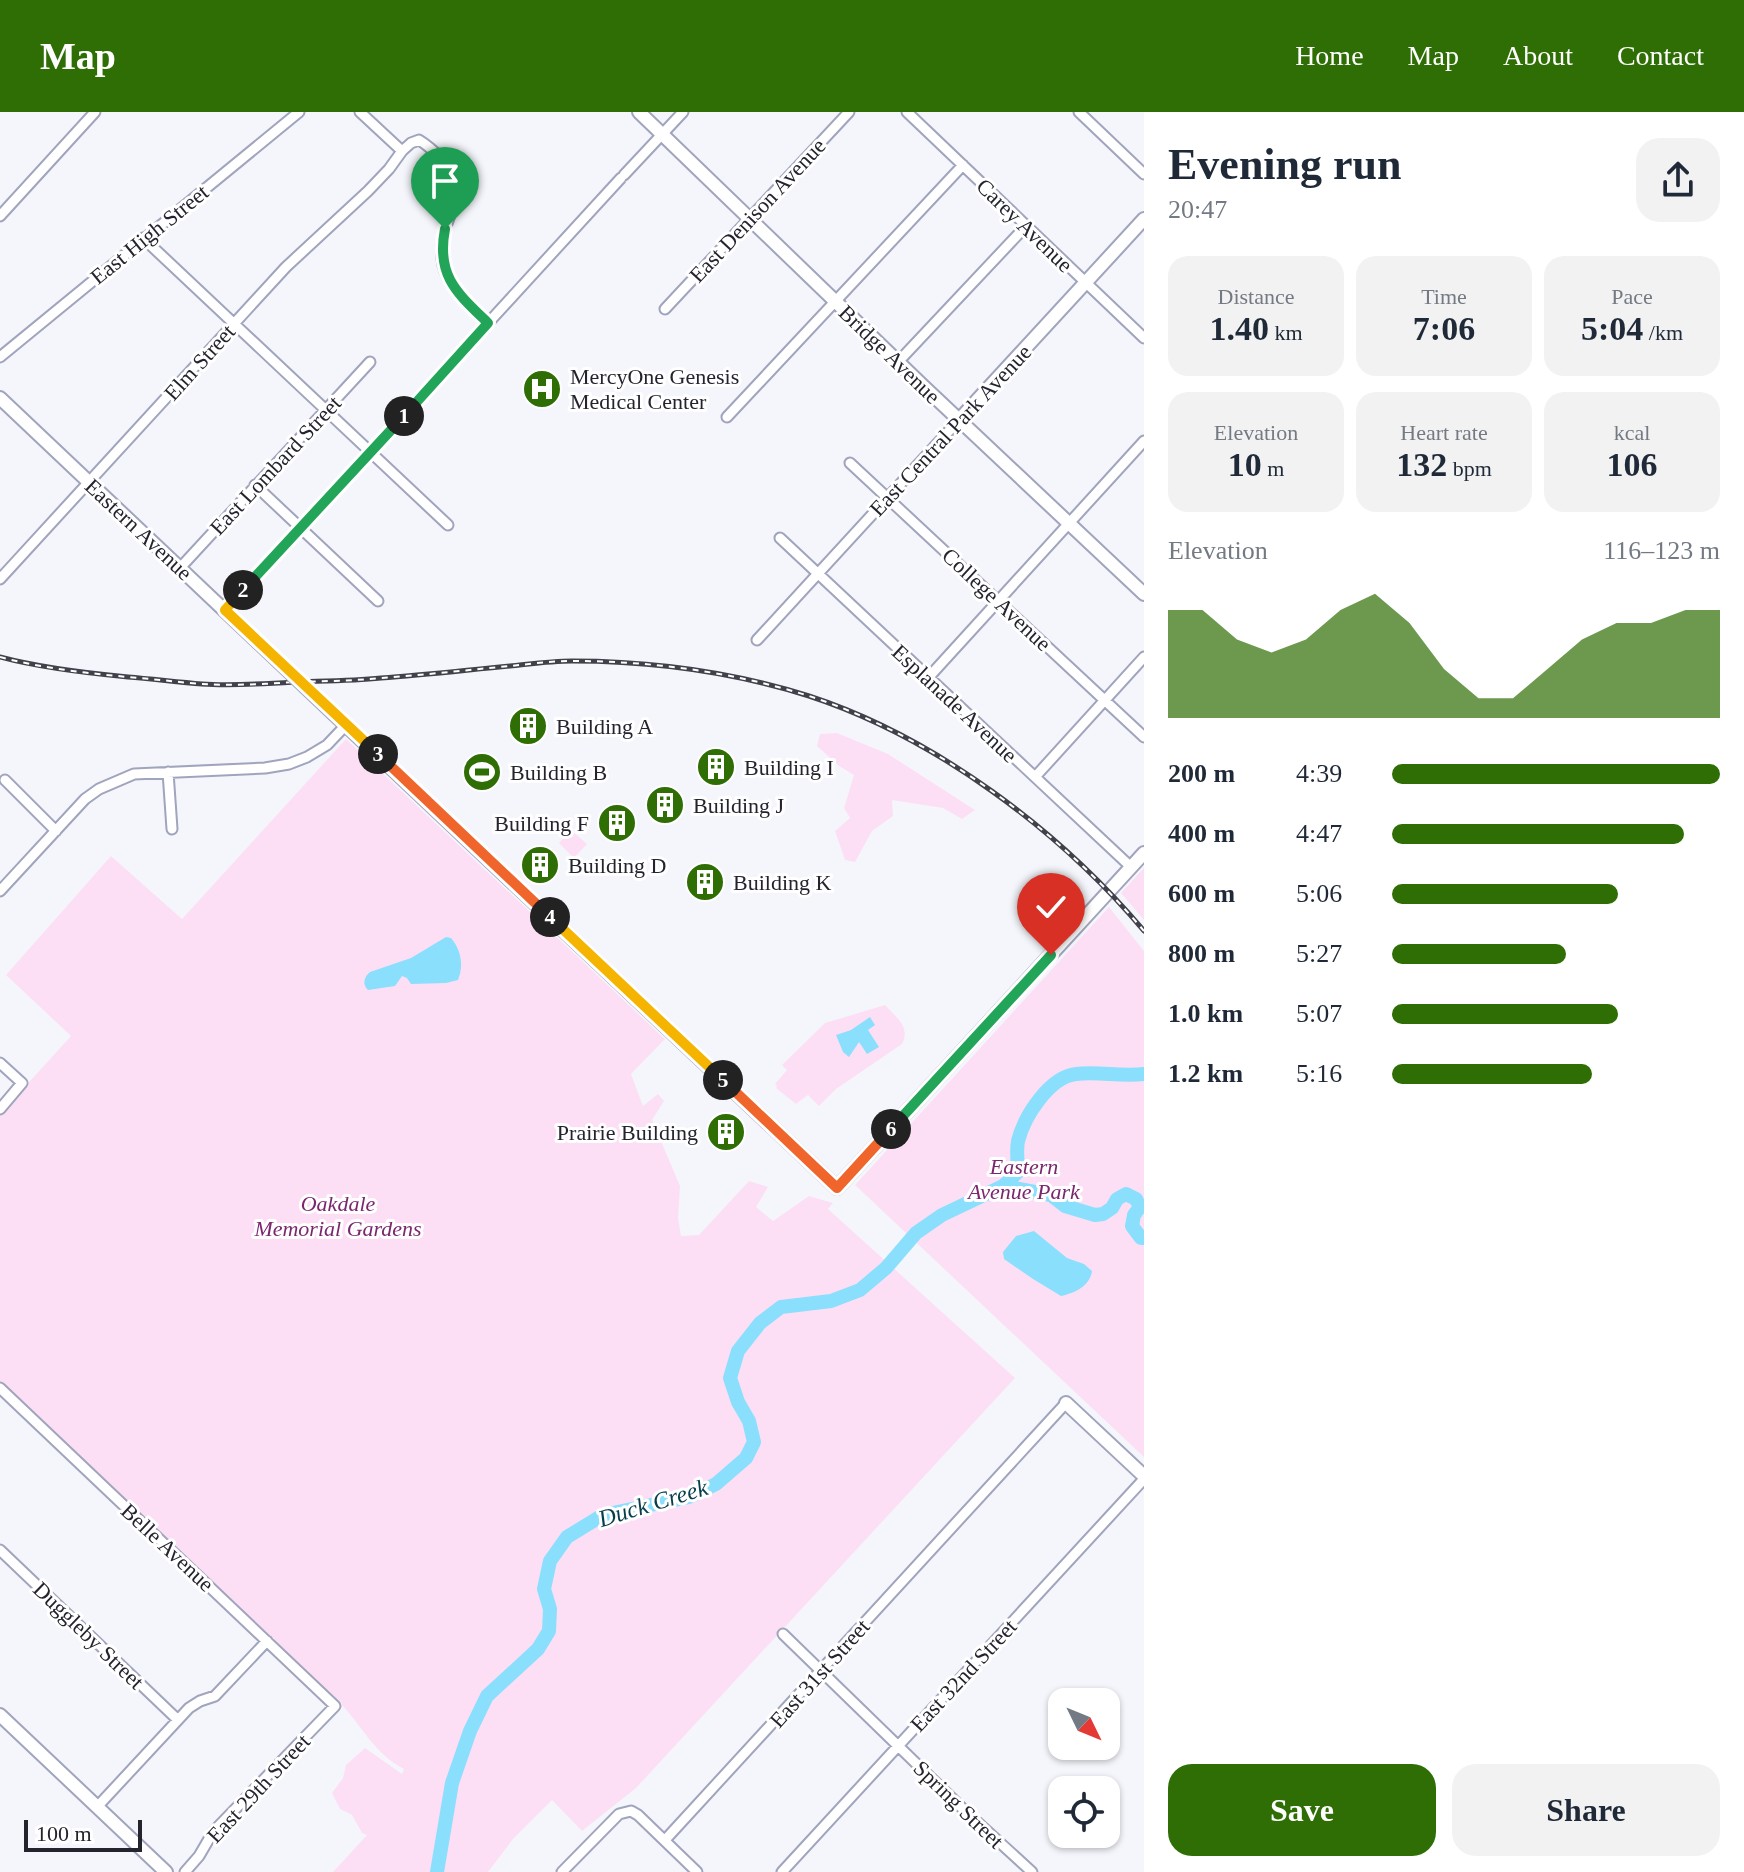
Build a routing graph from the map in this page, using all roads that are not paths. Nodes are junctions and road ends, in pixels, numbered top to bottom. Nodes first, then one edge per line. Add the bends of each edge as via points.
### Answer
1 (95, 112) edge
2 (360, 112) edge
3 (639, 112) edge
4 (683, 112) edge
5 (849, 112) edge
6 (907, 112) edge
7 (1079, 112) edge
8 (292, 114) edge
9 (662, 134) junction
10 (402, 151) junction
11 (963, 165) junction
12 (1144, 174) edge
13 (0, 216) edge
14 (750, 219) junction
15 (1144, 219) edge
16 (1026, 226) junction
17 (143, 238) junction
18 (1086, 283) junction
19 (835, 301) junction
20 (665, 309) dead end
21 (234, 323) junction
22 (488, 323) junction
23 (1144, 338) edge
24 (0, 357) edge
25 (370, 362) dead end
26 (898, 362) junction
27 (0, 398) edge
28 (326, 409) junction
29 (727, 417) dead end
30 (959, 420) junction
31 (1144, 441) edge
32 (371, 451) junction
33 (850, 463) dead end
34 (89, 481) junction
35 (255, 485) junction
36 (888, 498) junction
37 (1069, 524) junction
38 (448, 525) dead end
39 (300, 528) junction
40 (780, 538) dead end
41 (180, 568) junction
42 (818, 574) junction
43 (0, 579) edge
44 (1144, 594) edge
45 (378, 601) dead end
46 (999, 601) junction
47 (225, 610) junction
48 (757, 640) dead end
49 (1144, 657) edge
50 (928, 678) junction
51 (1106, 700) junction
52 (346, 725) junction
53 (1144, 737) edge
54 (168, 772) junction
55 (1035, 777) junction
56 (5, 780) dead end
57 (172, 829) dead end
58 (56, 831) junction
59 (1144, 853) edge
60 (1131, 867) junction
61 (0, 891) edge
62 (0, 1063) edge
63 (0, 1109) edge
64 (0, 1388) edge
65 (1066, 1403) joint
66 (1144, 1478) edge
67 (0, 1550) edge
68 (783, 1634) dead end
69 (267, 1641) junction
70 (821, 1671) junction
71 (335, 1706) joint
72 (0, 1715) edge
73 (178, 1720) junction
74 (898, 1746) junction
75 (97, 1807) junction
76 (665, 1840) junction
77 (166, 1872) edge
78 (185, 1872) edge
79 (562, 1872) edge
80 (697, 1872) edge
81 (782, 1872) edge
82 (1032, 1872) edge

1 - 13 street
2 - 10 street
3 - 9 street, Bridge Avenue
4 - 9 street
5 - 14 street, East Denison Avenue
6 - 11 street, Carey Avenue
7 - 12 street
8 - 17 street, East High Street
9 - 14 street, Bridge Avenue
9 - 22 street
10 - 21 street, Elm Street
10 - 22 street via 419,140 457,179 460,191 441,246 443,264 458,294
11 - 16 street, Carey Avenue
11 - 19 street
14 - 19 street, Bridge Avenue
14 - 20 street, East Denison Avenue
15 - 18 street, East Central Park Avenue
16 - 18 street, Carey Avenue
16 - 26 street
17 - 21 street
17 - 24 street, East High Street
18 - 23 street, Carey Avenue
18 - 30 street, East Central Park Avenue
19 - 26 street, Bridge Avenue
19 - 29 street
21 - 28 street
21 - 34 street, Elm Street
22 - 32 street
25 - 28 street, East Lombard Street
26 - 30 street, Bridge Avenue
27 - 34 street, Eastern Avenue
28 - 32 street
28 - 35 street, East Lombard Street
30 - 36 street, East Central Park Avenue
30 - 37 street, Bridge Avenue
31 - 37 street
32 - 38 street
32 - 39 street
33 - 36 street, College Avenue
34 - 41 street, Eastern Avenue
34 - 43 street, Elm Street
35 - 39 street
35 - 41 street, East Lombard Street
36 - 42 street, East Central Park Avenue
36 - 46 street, College Avenue
37 - 44 street, Bridge Avenue
37 - 46 street
39 - 45 street
39 - 47 street
40 - 42 street, Esplanade Avenue
41 - 47 street, Eastern Avenue
42 - 48 street, East Central Park Avenue
42 - 50 street, Esplanade Avenue
46 - 50 street
46 - 51 street, College Avenue
47 - 52 street, Eastern Avenue, bridge
49 - 51 street
50 - 55 street, Esplanade Avenue
51 - 53 street, College Avenue
51 - 55 street
52 - 54 street via 327,745 289,764
52 - 60 street, Eastern Avenue via 837,1188
54 - 57 street
54 - 58 street via 134,774 99,789
55 - 60 street, Esplanade Avenue
56 - 58 street
58 - 61 street
59 - 60 street
62 - 63 street via 22,1083
64 - 69 street, Belle Avenue
65 - 66 street
65 - 70 street, East 31st Street
66 - 74 street, East 32nd Street
67 - 73 street, Duggleby Street
68 - 70 street, Spring Street
69 - 71 street, Belle Avenue
69 - 73 street via 215,1696 189,1708
70 - 74 street, Spring Street
70 - 76 street, East 31st Street
71 - 78 street, East 29th Street via 213,1832
72 - 75 street
73 - 75 street
74 - 81 street, East 32nd Street
74 - 82 street, Spring Street
75 - 77 street
76 - 79 street via 638,1815 625,1811
76 - 80 street

